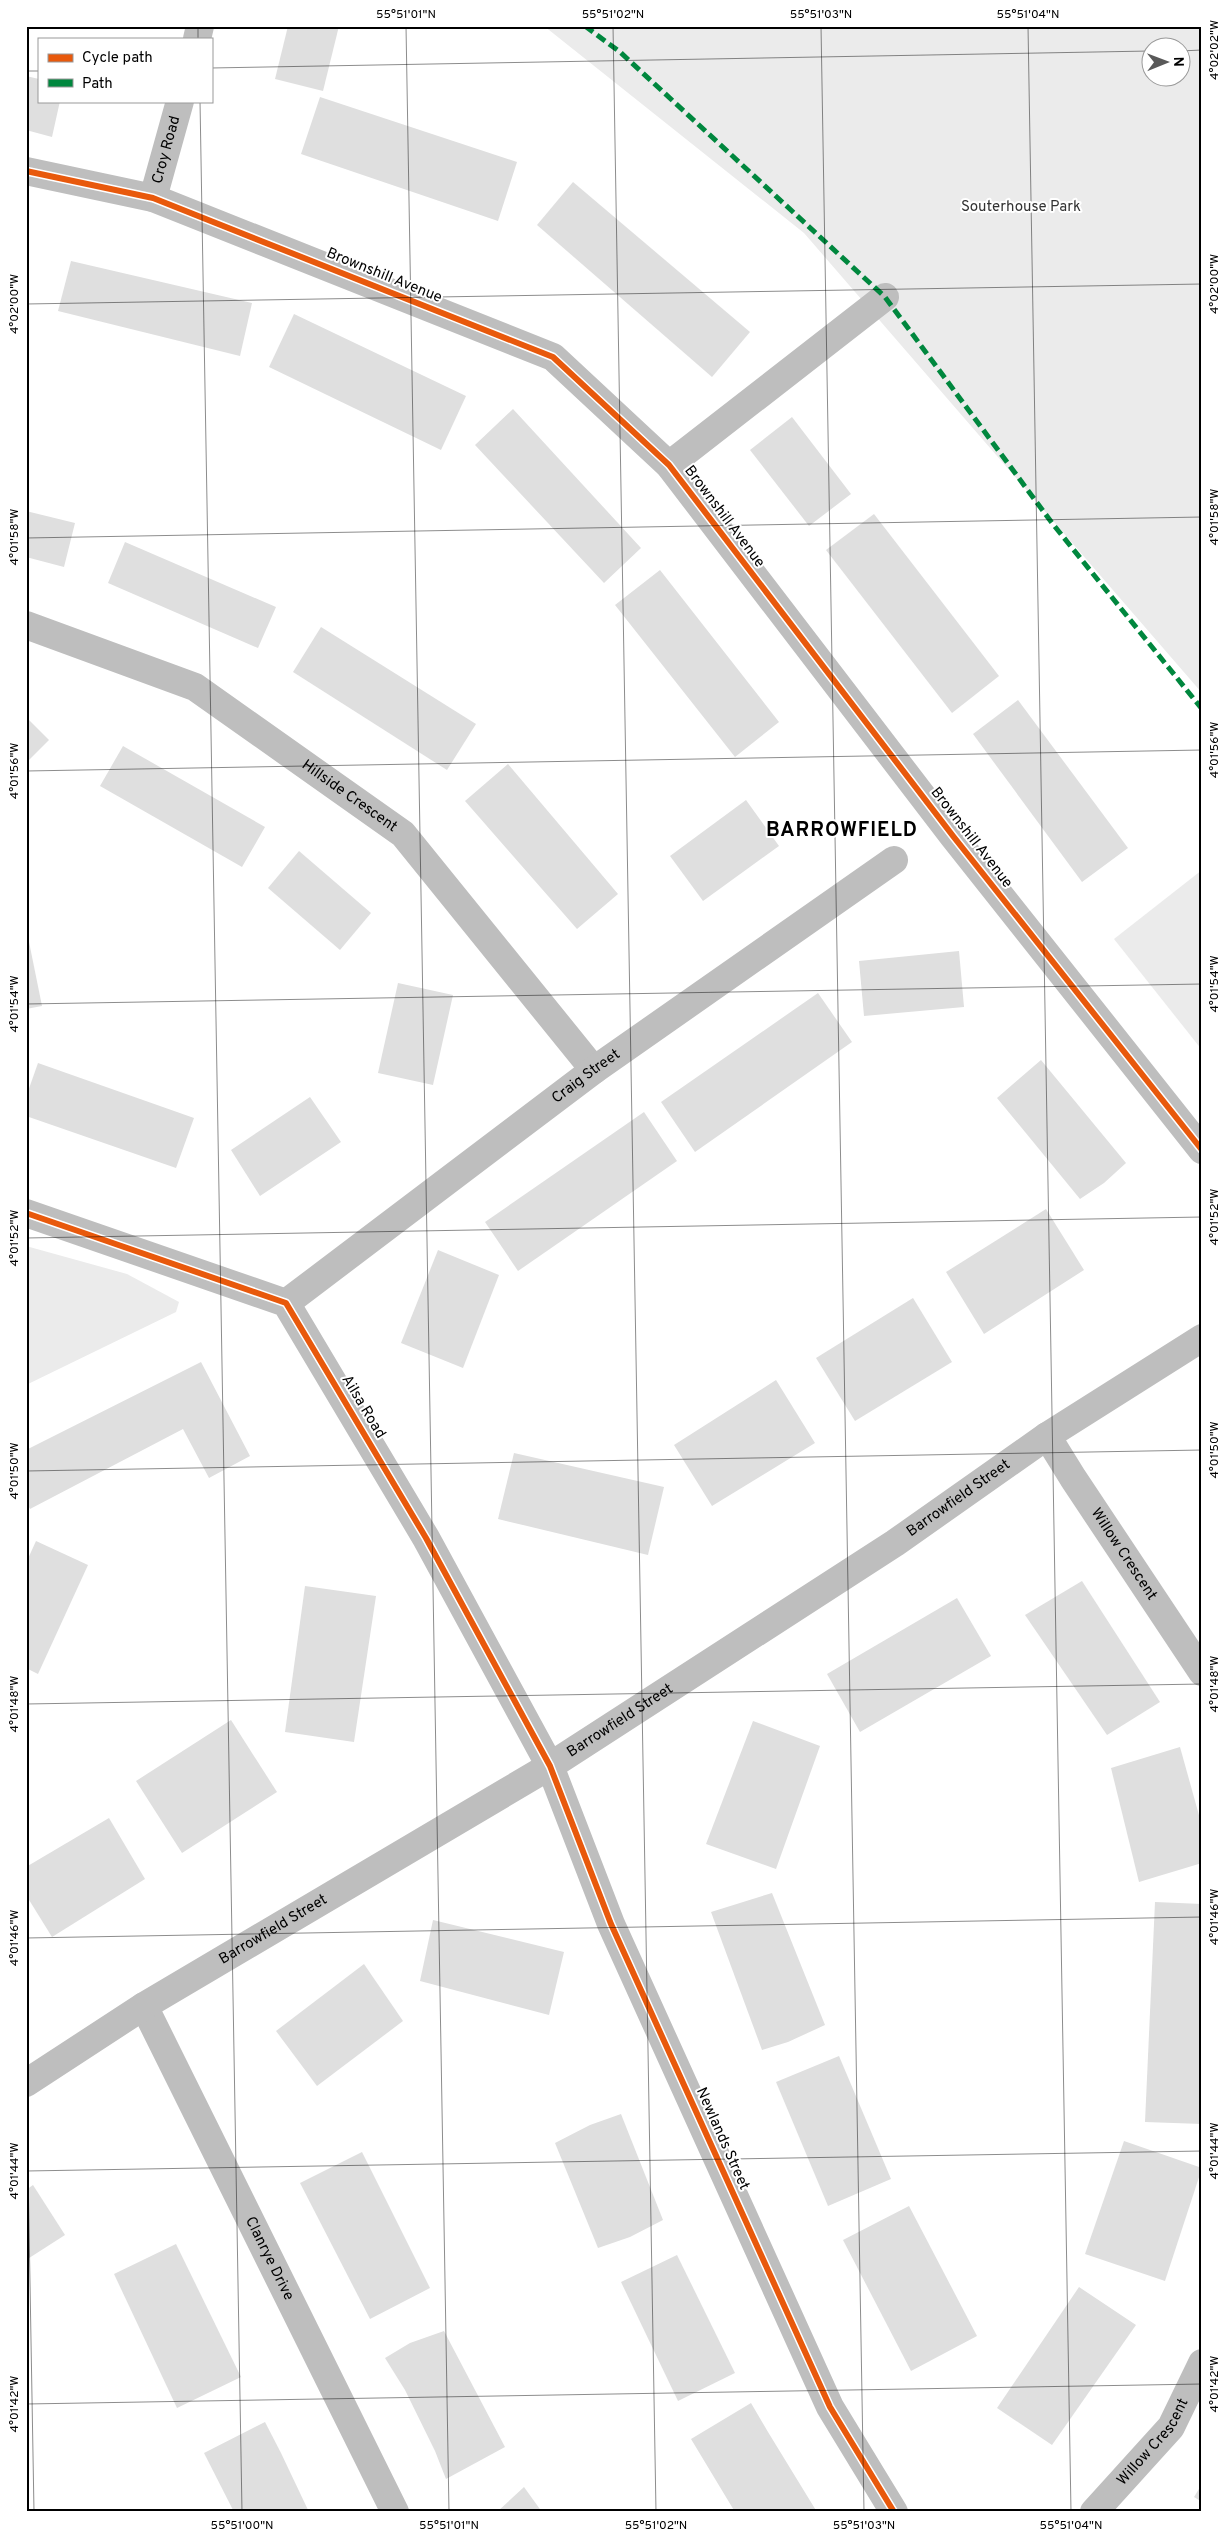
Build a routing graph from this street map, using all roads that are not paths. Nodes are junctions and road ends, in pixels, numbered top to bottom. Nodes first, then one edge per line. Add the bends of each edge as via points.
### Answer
1 (180, 102) edge
2 (26, 171) edge
3 (154, 198) junction
4 (886, 297) dead end
5 (669, 465) junction
6 (26, 625) edge
7 (894, 860) dead end
8 (594, 1070) junction
9 (1202, 1150) edge
10 (26, 1213) edge
11 (286, 1303) junction
12 (1202, 1338) edge
13 (1047, 1436) junction
14 (1202, 1672) edge
15 (550, 1766) junction
16 (144, 2006) junction
17 (26, 2083) edge
18 (1202, 2363) edge
19 (395, 2512) edge
20 (894, 2512) edge
21 (1094, 2512) edge

1 - 3 street, Croy Road
2 - 3 street, Brownshill Avenue
3 - 5 street, Brownshill Avenue via 554,357
4 - 5 street
5 - 9 street, Brownshill Avenue via 953,836
6 - 8 street, Hillside Crescent via 195,687 403,834
7 - 8 street, Craig Street
8 - 11 street, Craig Street
10 - 11 street
11 - 15 street, Ailsa Road via 426,1538
12 - 13 street, Barrowfield Street
13 - 14 street, Willow Crescent
13 - 15 street, Barrowfield Street via 895,1543
15 - 16 street, Barrowfield Street
15 - 20 street, Newlands Street via 611,1924 830,2406
16 - 17 street, Barrowfield Street
16 - 19 street, Clanrye Drive
18 - 21 street, Willow Crescent via 1171,2427

